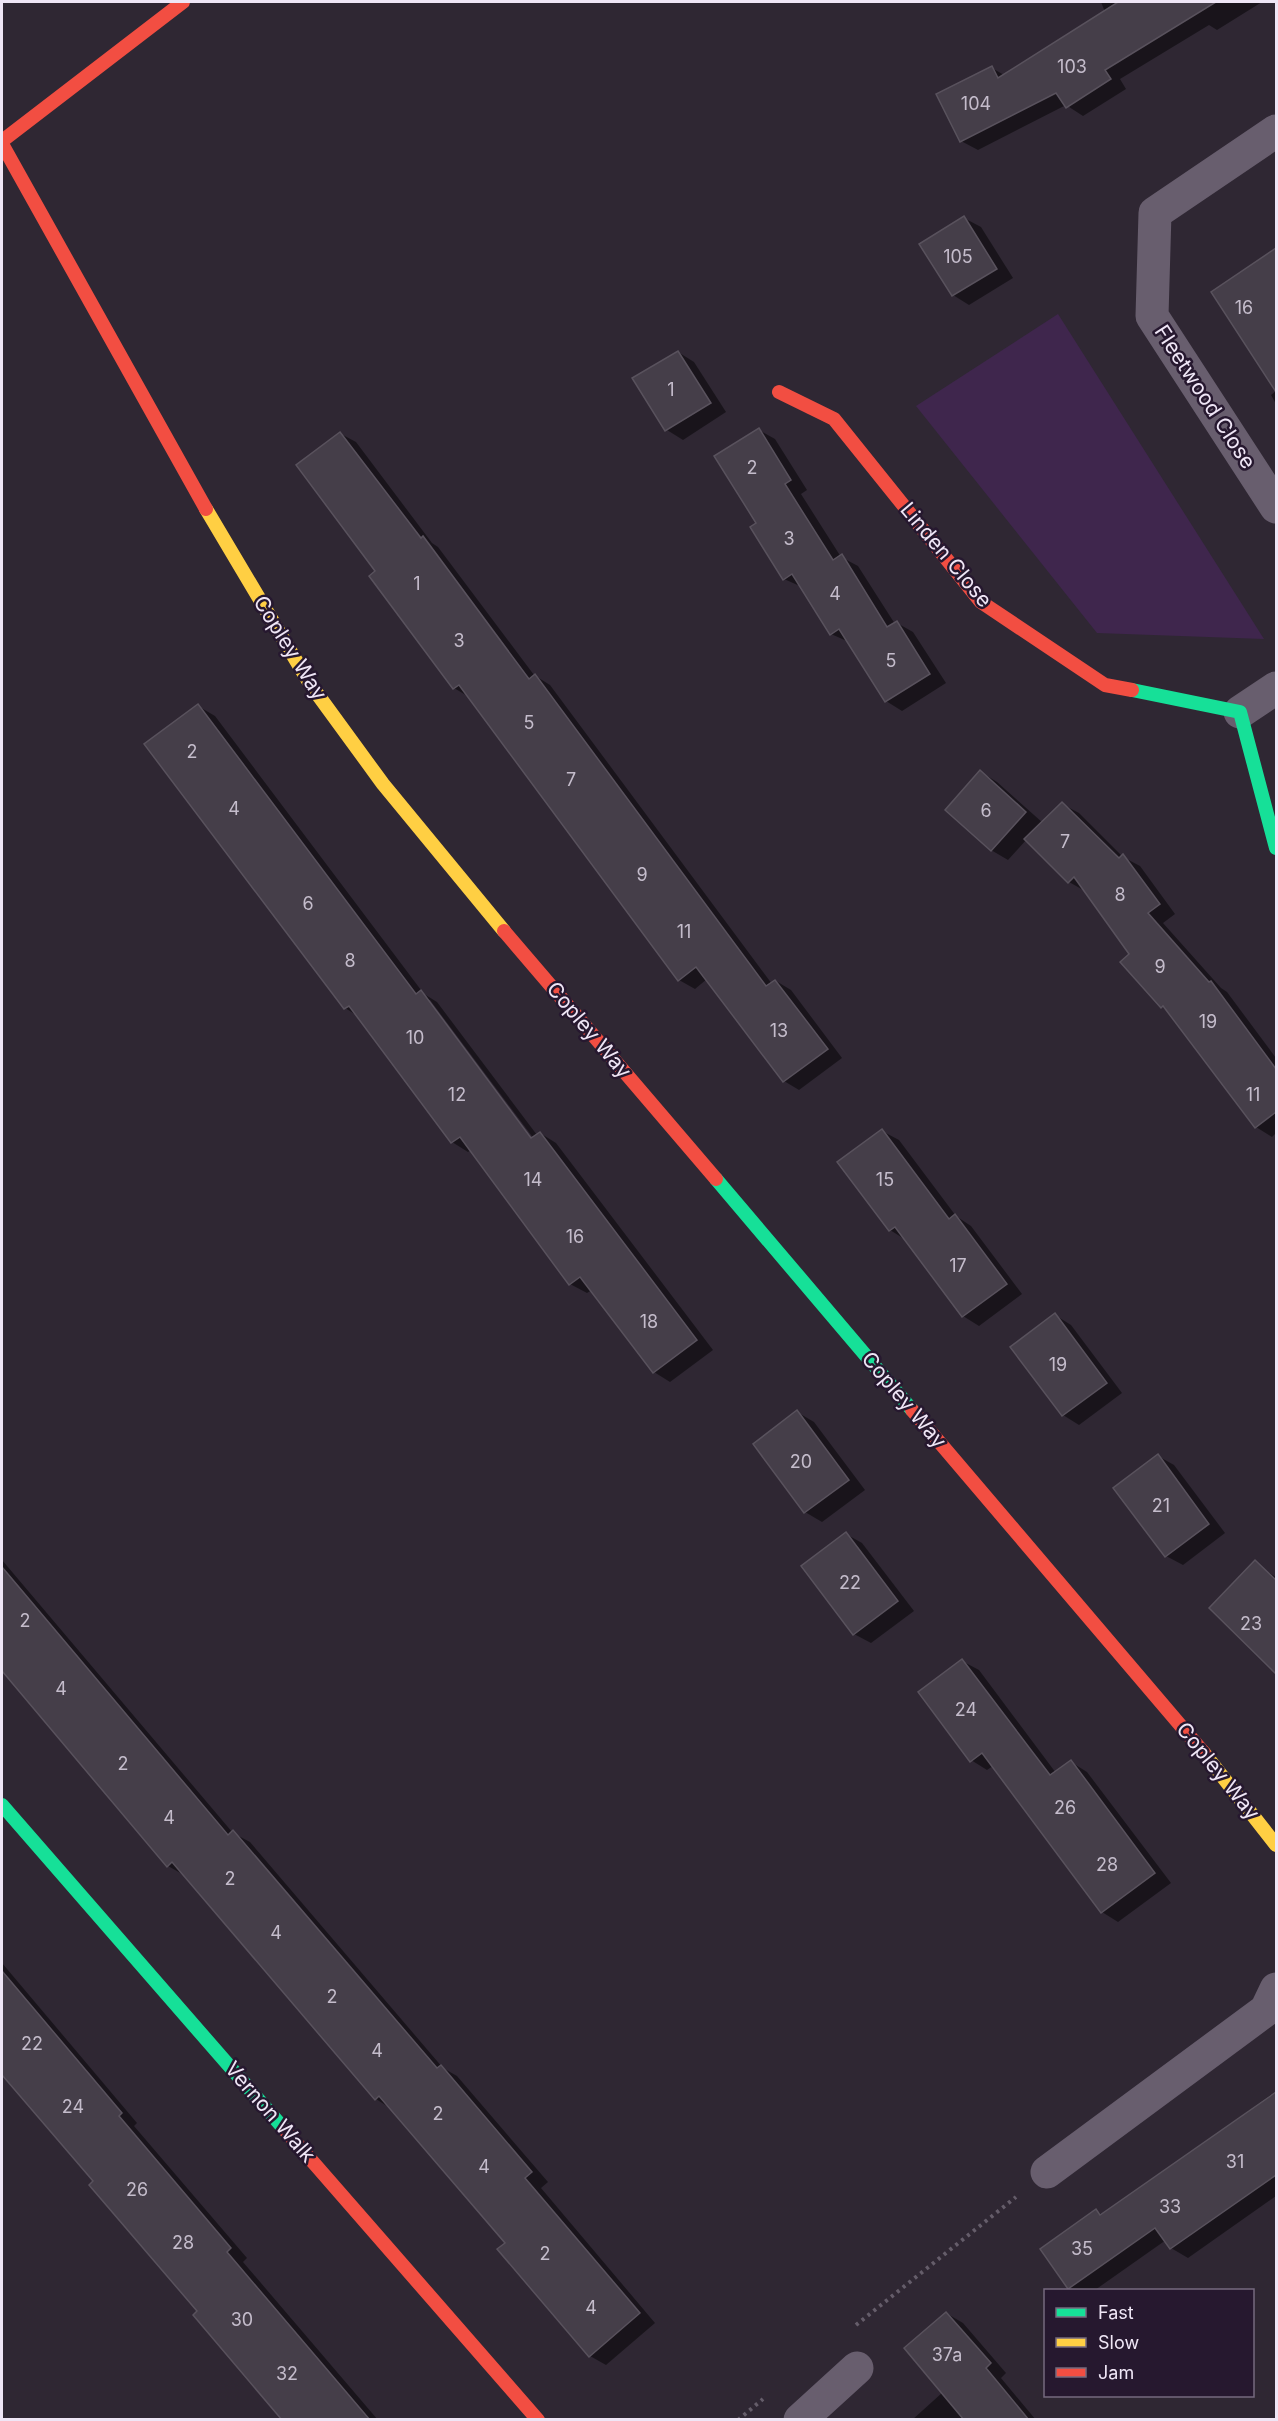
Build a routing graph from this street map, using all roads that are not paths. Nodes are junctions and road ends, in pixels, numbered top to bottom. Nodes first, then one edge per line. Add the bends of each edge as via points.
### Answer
1 (183, 2) edge
2 (1276, 131) edge
3 (2, 143) edge
4 (779, 392) dead end
5 (1276, 507) edge
6 (1276, 688) edge
7 (1240, 712) junction
8 (1276, 848) edge
9 (2, 1805) edge
10 (1276, 1845) edge
11 (1276, 1989) edge
12 (1047, 2172) road end
13 (857, 2368) dead end
14 (538, 2420) edge
15 (800, 2420) edge

1 - 3 street
2 - 5 street, Fleetwood Close via 1155,213 1152,316
3 - 10 street, Copley Way via 228,547 310,684 383,784 1223,1775
4 - 7 street, Linden Close via 834,419 981,602 1105,685
6 - 7 street
7 - 8 street
9 - 14 street, Vernon Walk
11 - 12 street via 1266,2010
13 - 15 street

